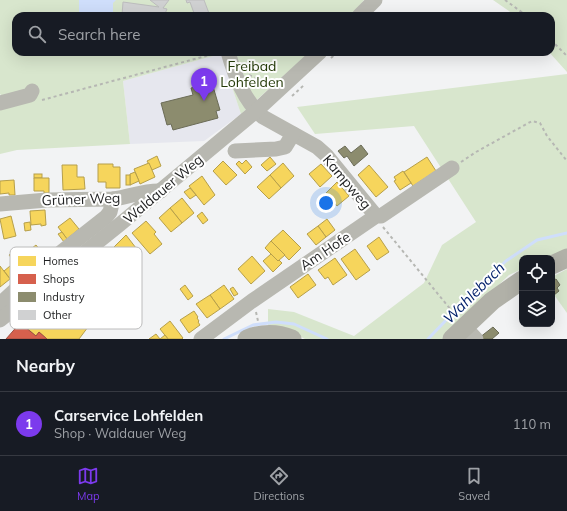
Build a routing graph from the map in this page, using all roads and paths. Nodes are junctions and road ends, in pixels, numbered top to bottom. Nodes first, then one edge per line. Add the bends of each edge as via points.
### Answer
1 (375, 0) edge
2 (505, 0) edge
3 (363, 12) edge
4 (522, 12) edge
5 (555, 44) edge
6 (203, 56) edge
7 (229, 56) edge
8 (316, 56) edge
9 (567, 56) edge
10 (247, 74) dead end
11 (279, 90) junction
12 (37, 96) joint
13 (0, 103) edge
14 (256, 111) junction
15 (293, 134) junction
16 (235, 151) dead end
17 (567, 161) edge
18 (452, 168) joint
19 (161, 191) junction
20 (113, 199) junction
21 (0, 204) edge
22 (376, 216) junction
23 (68, 247) edge
24 (91, 247) edge
25 (567, 258) edge
26 (555, 264) edge
27 (519, 282) edge
28 (10, 295) edge
29 (0, 304) edge
30 (10, 312) edge
31 (0, 320) edge
32 (463, 331) edge
33 (201, 339) edge
34 (247, 339) edge
35 (292, 339) edge

1 - 3 street
2 - 4 path
5 - 9 path
6 - 12 path
7 - 14 street via 234,72
8 - 11 street, Waldauer Weg
10 - 11 path via 273,82
11 - 14 street, Waldauer Weg
12 - 13 street via 30,95
14 - 15 street, Kampweg
14 - 19 street, Waldauer Weg
15 - 16 street via 284,147
15 - 22 street, Kampweg via 326,155
17 - 18 path via 540,123 532,121
18 - 22 street, Am Hofe via 381,216
19 - 20 street, Grüner Weg via 151,190
19 - 24 street, Waldauer Weg
20 - 21 street, Grüner Weg
20 - 23 street via 106,217
22 - 32 path via 447,304
22 - 33 street, Am Hofe
25 - 26 main road
27 - 32 main road via 492,301
28 - 29 street
30 - 31 street, Waldauer Weg
34 - 35 main road via 261,334 274,334

